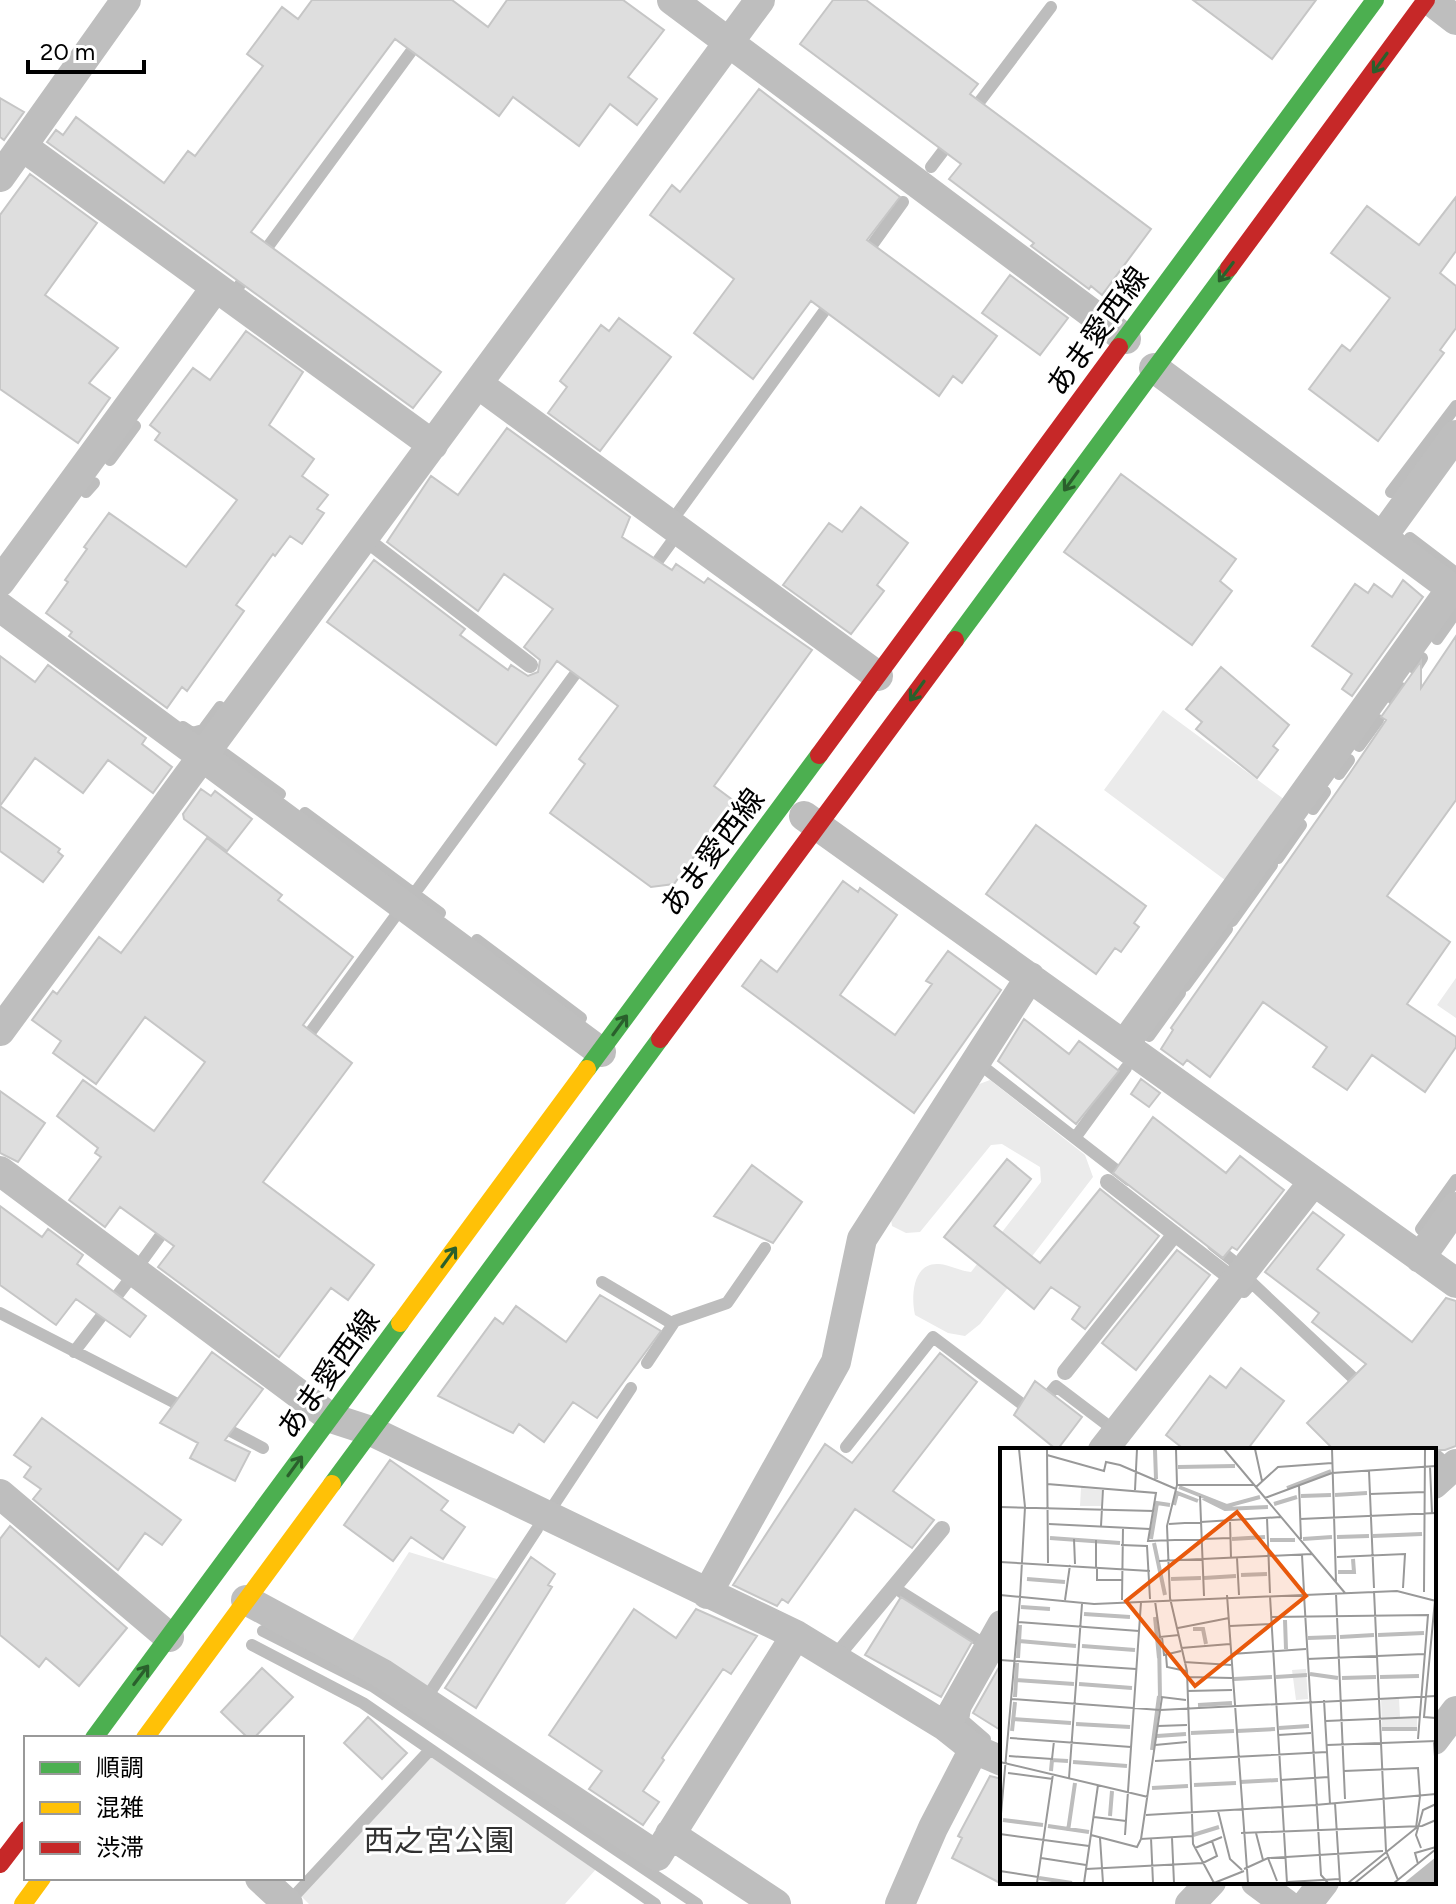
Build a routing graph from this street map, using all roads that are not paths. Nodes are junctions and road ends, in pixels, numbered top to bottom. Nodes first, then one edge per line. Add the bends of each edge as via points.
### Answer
1 (126, 0) edge
2 (672, 0) edge
3 (760, 0) edge
4 (1375, 0) edge
5 (1428, 0) edge
6 (1456, 20) edge
7 (729, 42) junction
8 (22, 146) junction
9 (0, 177) edge
10 (216, 287) junction
11 (1126, 339) junction
12 (1154, 368) junction
13 (478, 384) junction
14 (1456, 435) edge
15 (433, 445) junction
16 (1382, 537) junction
17 (364, 538) junction
18 (0, 582) edge
19 (1454, 590) edge
20 (0, 607) edge
21 (530, 665) dead end
22 (878, 676) junction
23 (202, 754) junction
24 (784, 802) junction
25 (818, 825) junction
26 (1030, 977) junction
27 (0, 1031) edge
28 (1124, 1045) junction
29 (601, 1052) junction
30 (0, 1171) edge
31 (1314, 1181) junction
32 (1108, 1182) dead end
33 (1456, 1207) edge
34 (1175, 1234) junction
35 (1420, 1258) junction
36 (1235, 1281) junction
37 (1456, 1283) edge
38 (1065, 1372) dead end
39 (331, 1418) junction
40 (371, 1431) junction
41 (1105, 1448) edge
42 (1456, 1464) edge
43 (1436, 1482) edge
44 (0, 1494) edge
45 (942, 1529) dead end
46 (707, 1594) junction
47 (246, 1600) junction
48 (1000, 1629) edge
49 (796, 1635) junction
50 (169, 1637) junction
51 (834, 1659) junction
52 (1456, 1711) edge
53 (945, 1726) junction
54 (95, 1736) edge
55 (146, 1736) edge
56 (1436, 1737) edge
57 (974, 1749) junction
58 (1000, 1760) edge
59 (24, 1833) edge
60 (670, 1834) junction
61 (0, 1864) edge
62 (41, 1880) edge
63 (262, 1880) edge
64 (1209, 1884) edge
65 (1259, 1884) edge
66 (1322, 1884) edge
67 (23, 1904) edge
68 (288, 1904) edge
69 (776, 1904) edge
70 (900, 1904) edge
71 (1190, 1904) edge
72 (1286, 1904) edge
73 (1307, 1904) edge

1 - 8 street
2 - 7 street
3 - 7 street
4 - 11 main road, あま愛西線
5 - 6 street
5 -> 12 main road
7 - 11 street
7 - 13 street
8 - 9 street
8 - 10 street
10 - 15 street
10 - 18 street
11 - 22 main road, あま愛西線
12 - 16 street
12 -> 25 main road
13 - 15 street
13 - 22 street
14 - 16 street
15 - 17 street
16 - 19 street
17 - 21 lane
17 - 23 street
19 - 28 street
20 - 23 street
22 - 24 main road, あま愛西線
23 - 27 street
23 - 29 street
24 - 25 street
29 -> 24 main road, あま愛西線
25 - 26 street
25 - 40 main road
26 - 28 street
26 - 46 street via 862,1239 836,1362
28 - 31 street
39 -> 29 main road, あま愛西線
30 - 39 street
31 - 35 street
31 - 36 street
32 - 34 lane
33 - 35 street
34 - 36 lane
34 - 38 lane
35 - 37 street
36 - 41 street
39 - 40 street
50 -> 39 main road, あま愛西線
40 - 46 street
40 - 47 main road
42 - 43 street
44 - 50 street
45 - 51 lane
46 - 49 street
47 - 55 main road
47 - 60 street via 383,1674 657,1856
48 - 53 street
49 - 51 street
49 - 60 street
54 -> 50 main road, あま愛西線
51 - 53 street
52 - 56 street
53 - 57 street
57 - 58 street
57 - 70 street
59 - 61 main road
60 - 69 street
62 - 67 main road
63 - 68 street
64 - 71 street
65 - 72 street
66 - 73 street

